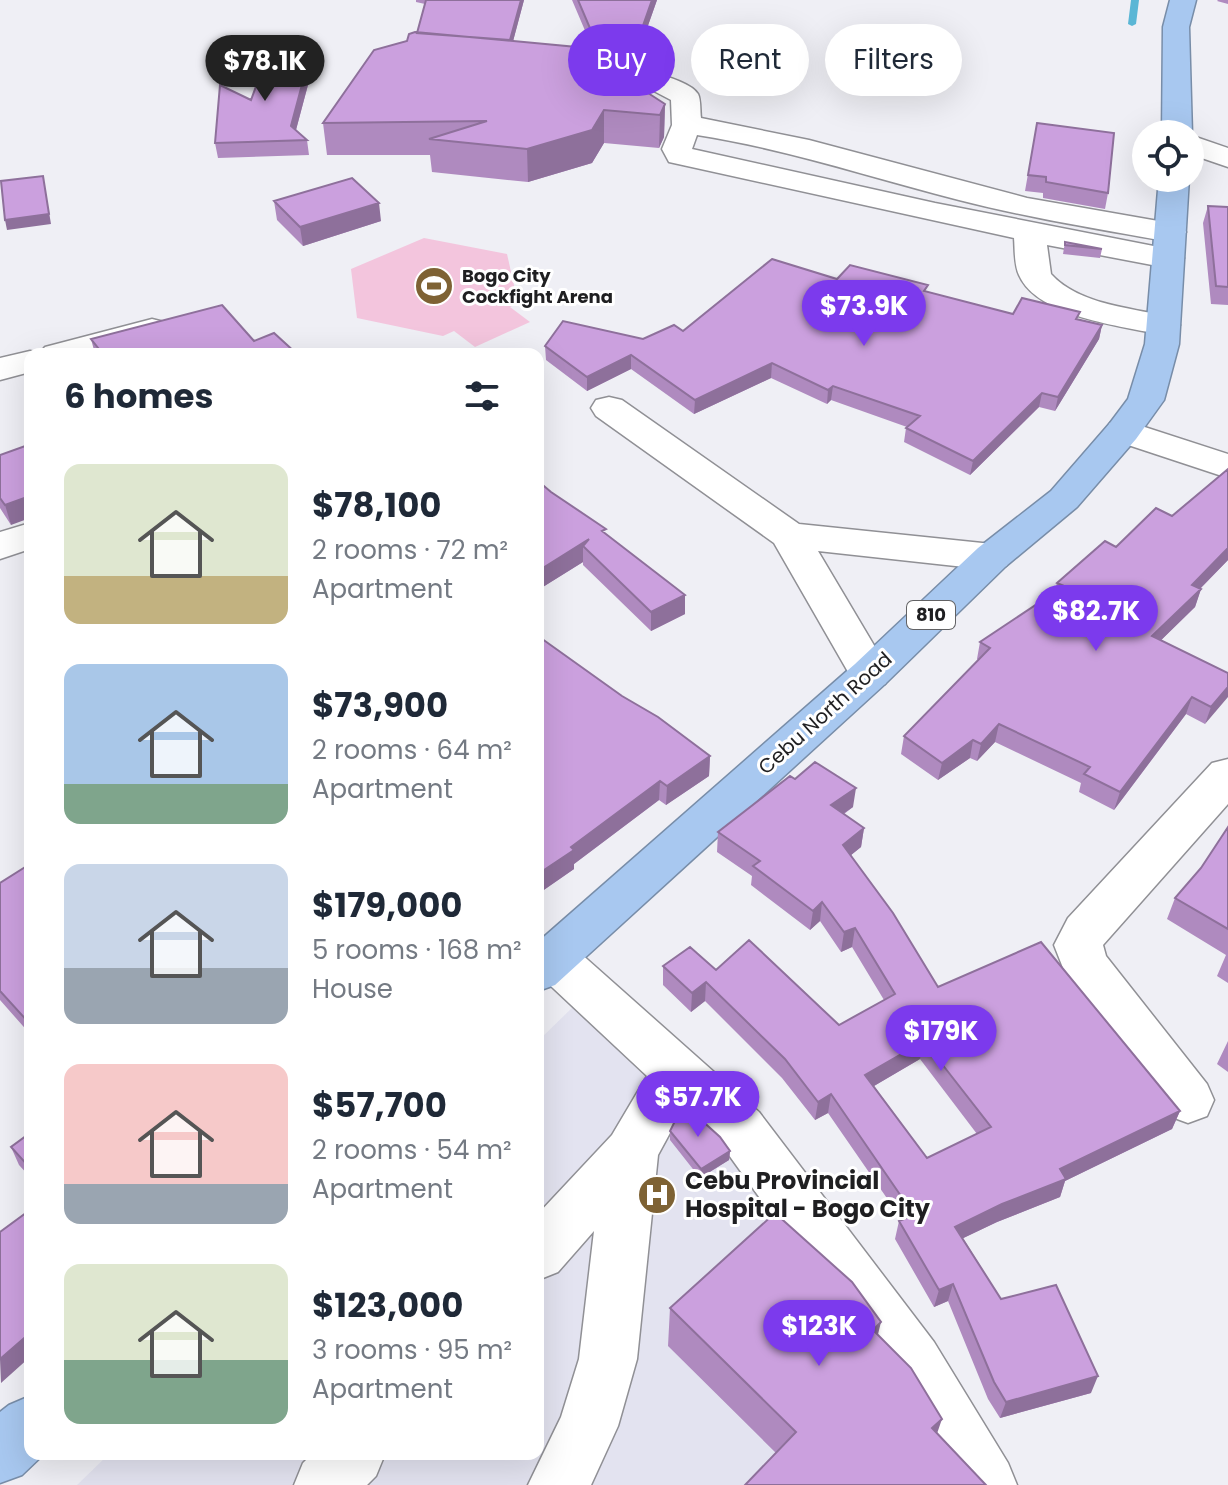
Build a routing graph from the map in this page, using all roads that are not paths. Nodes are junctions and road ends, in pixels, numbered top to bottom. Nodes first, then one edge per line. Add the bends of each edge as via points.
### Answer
1 (1183, 0) edge
2 (535, 63) edge
3 (1177, 120) edge
4 (687, 125) junction
5 (1204, 149) edge
6 (1228, 158) edge
7 (924, 179) junction
8 (1173, 192) edge
9 (899, 206) junction
10 (1030, 234) junction
11 (1169, 245) junction
12 (190, 319) edge
13 (1163, 325) junction
14 (80, 348) edge
15 (24, 363) edge
16 (0, 369) edge
17 (609, 408) dead end
18 (1123, 431) junction
19 (1228, 467) edge
20 (789, 535) junction
21 (24, 537) edge
22 (0, 546) edge
23 (992, 557) junction
24 (870, 674) junction
25 (1228, 775) edge
26 (546, 964) edge
27 (678, 1071) junction
28 (1188, 1100) dead end
29 (631, 1152) junction
30 (544, 1247) edge
31 (348, 1460) edge
32 (325, 1485) edge
33 (559, 1485) edge
34 (986, 1485) edge

1 - 3 highway via 1176,27
2 - 4 street via 658,82 685,96
4 - 7 street via 838,154
4 - 9 street via 677,149 680,156
5 - 6 street
7 - 9 street
7 - 11 street
8 - 11 highway, Cebu North Road / 810
9 - 10 street
10 - 11 street
10 - 13 street via 1036,276 1052,291 1085,307
11 - 13 highway, Cebu North Road / 810
12 - 14 street
13 - 18 highway, Cebu North Road / 810 via 1146,400
15 - 16 street
17 - 20 street
18 - 19 street
18 - 23 highway, Cebu North Road / 810 via 1064,499
20 - 23 street
20 - 24 street
21 - 22 street
23 - 24 highway, Cebu North Road / 810
24 - 26 highway, Cebu North Road / 810
25 - 28 street via 1078,945 1084,964
26 - 27 street
27 - 29 street
27 - 34 street via 740,1128 913,1362
29 - 30 street
29 - 33 street via 608,1359 588,1426
31 - 32 street

